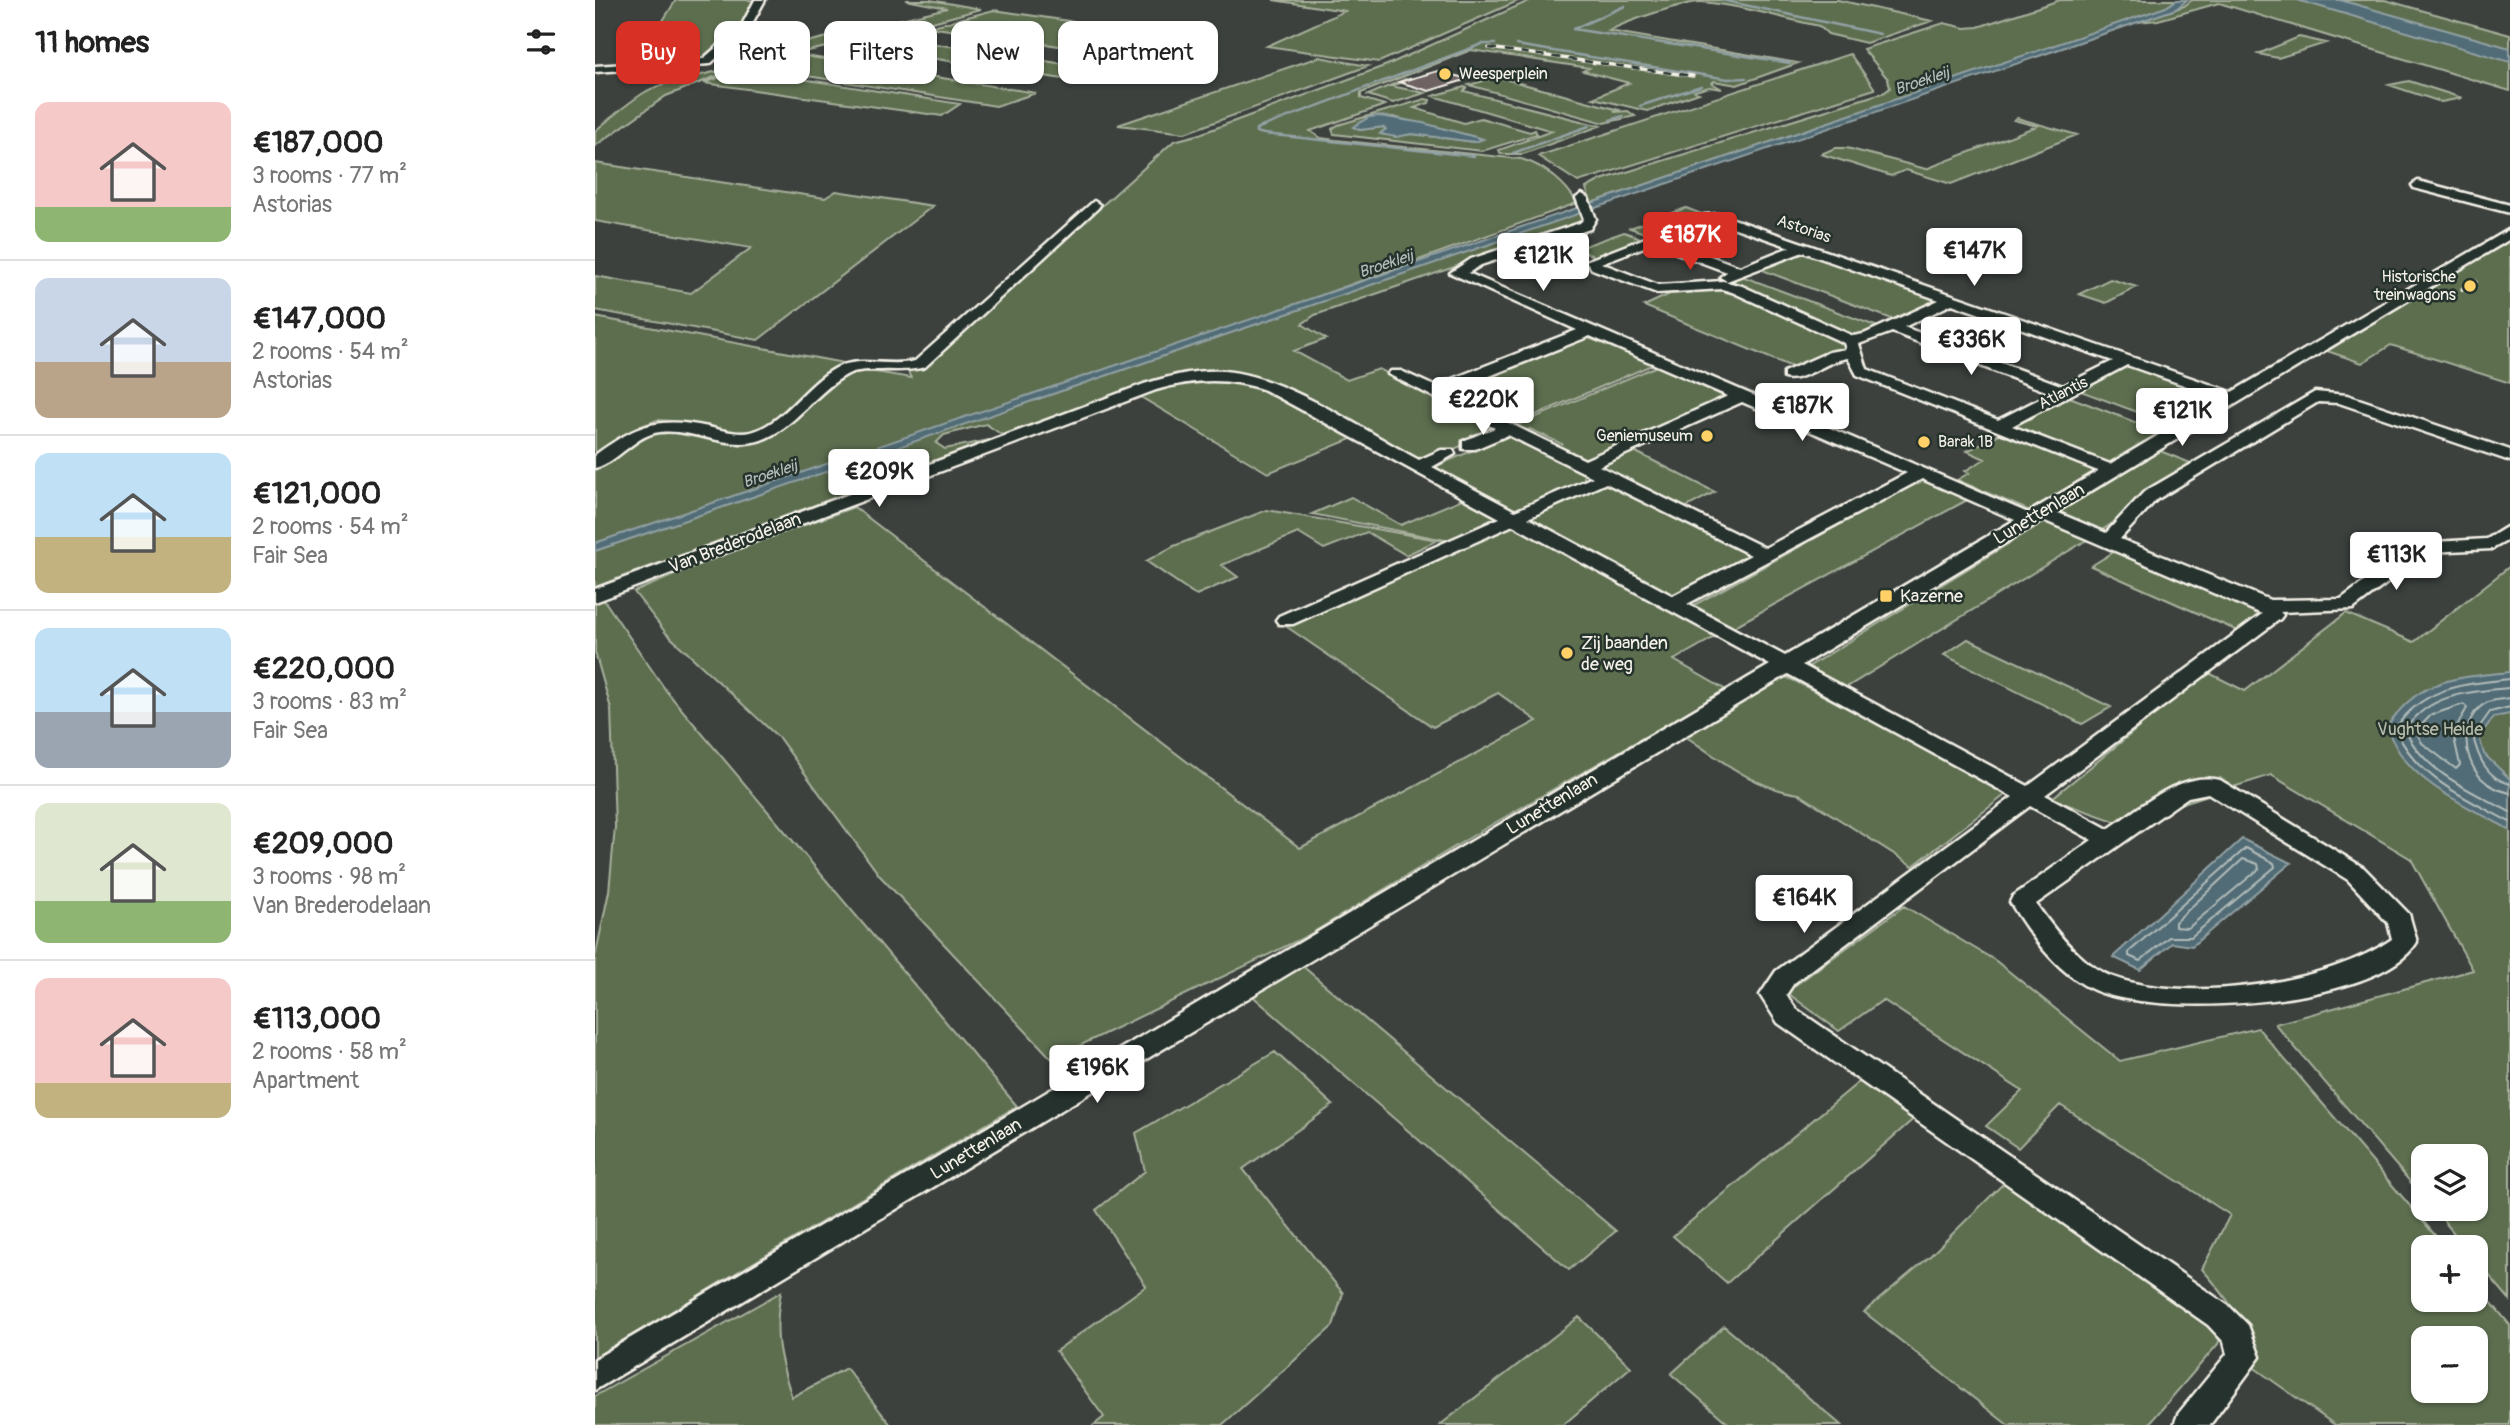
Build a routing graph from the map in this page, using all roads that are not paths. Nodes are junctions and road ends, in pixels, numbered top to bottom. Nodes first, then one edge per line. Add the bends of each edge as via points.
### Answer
1 (760, 0) edge
2 (595, 69) edge
3 (2418, 185) dead end
4 (1094, 205) dead end
5 (1585, 205) dead end
6 (2510, 209) edge
7 (2510, 233) edge
8 (1651, 239) junction
9 (1803, 247) junction
10 (1740, 272) junction
11 (1723, 285) junction
12 (1952, 299) junction
13 (1891, 327) junction
14 (1588, 331) junction
15 (1852, 347) junction
16 (2126, 360) junction
17 (1396, 374) dead end
18 (1789, 375) dead end
19 (1434, 392) junction
20 (2064, 392) junction
21 (1741, 396) junction
22 (2235, 398) junction
23 (1999, 426) junction
24 (1507, 429) junction
25 (1469, 445) dead end
26 (1447, 454) dead end
27 (2510, 456) edge
28 (595, 463) edge
29 (1585, 466) junction
30 (1418, 467) junction
31 (2112, 471) junction
32 (1921, 473) junction
33 (1606, 477) junction
34 (2036, 516) junction
35 (1512, 517) junction
36 (2510, 530) edge
37 (2109, 540) junction
38 (1765, 555) junction
39 (595, 596) edge
40 (1672, 604) junction
41 (2267, 606) junction
42 (1286, 620) dead end
43 (1787, 665) junction
44 (2032, 797) junction
45 (2109, 839) junction
46 (595, 1376) edge
47 (2190, 1425) edge

1 - 2 street via 746,27 706,62
3 - 6 street
4 - 28 street via 920,364 906,370 853,366 841,371 758,435 730,438 664,425 634,434
5 - 14 street via 1589,222 1578,229 1476,262 1457,273
7 - 22 street, Lunettenlaan
8 - 9 street, Astorias via 1719,218
8 - 10 street
8 - 11 street, Astorias via 1592,263 1657,289
9 - 10 street
9 - 12 street, Astorias
10 - 11 street via 1727,277
11 - 15 street, Astorias via 1764,300
12 - 13 street
12 - 16 street, Astorias
13 - 15 street
13 - 20 street
14 - 19 street
14 - 21 street
15 - 18 street
15 - 23 street, Astorias via 1862,372
16 - 20 street, Atlantis
16 - 22 street, Astorias
17 - 19 street
19 - 24 street
20 - 23 street, Atlantis
21 - 29 street
21 - 32 street
22 - 31 street, Lunettenlaan
23 - 31 street, Astorias
24 - 25 street
24 - 29 street
26 - 30 street
27 - 37 street via 2341,398 2315,397 2150,496
29 - 33 street
30 - 35 street, Van Brederodelaan
30 - 39 street, Van Brederodelaan via 1255,381 1194,375 1150,387
31 - 34 street, Lunettenlaan
32 - 34 street
32 - 38 street
33 - 35 street
33 - 38 street
34 - 37 street
34 - 43 street, Lunettenlaan
35 - 40 street, Van Brederodelaan
35 - 42 street
36 - 41 street via 2492,544 2423,547 2346,605
37 - 41 street
38 - 40 street
40 - 43 street, Van Brederodelaan
41 - 44 street via 2273,615
43 - 44 street, Van Brederodelaan
43 - 46 street, Lunettenlaan
44 - 45 street, Van Brederodelaan
44 - 47 street via 1785,977 1773,995 1787,1016 2219,1316 2237,1335 2244,1357
45 - 45 street via 2181,791 2212,785 2356,874 2400,920 2405,942 2392,954 2332,977 2262,995 2158,995 2102,984 2060,949 2022,902

